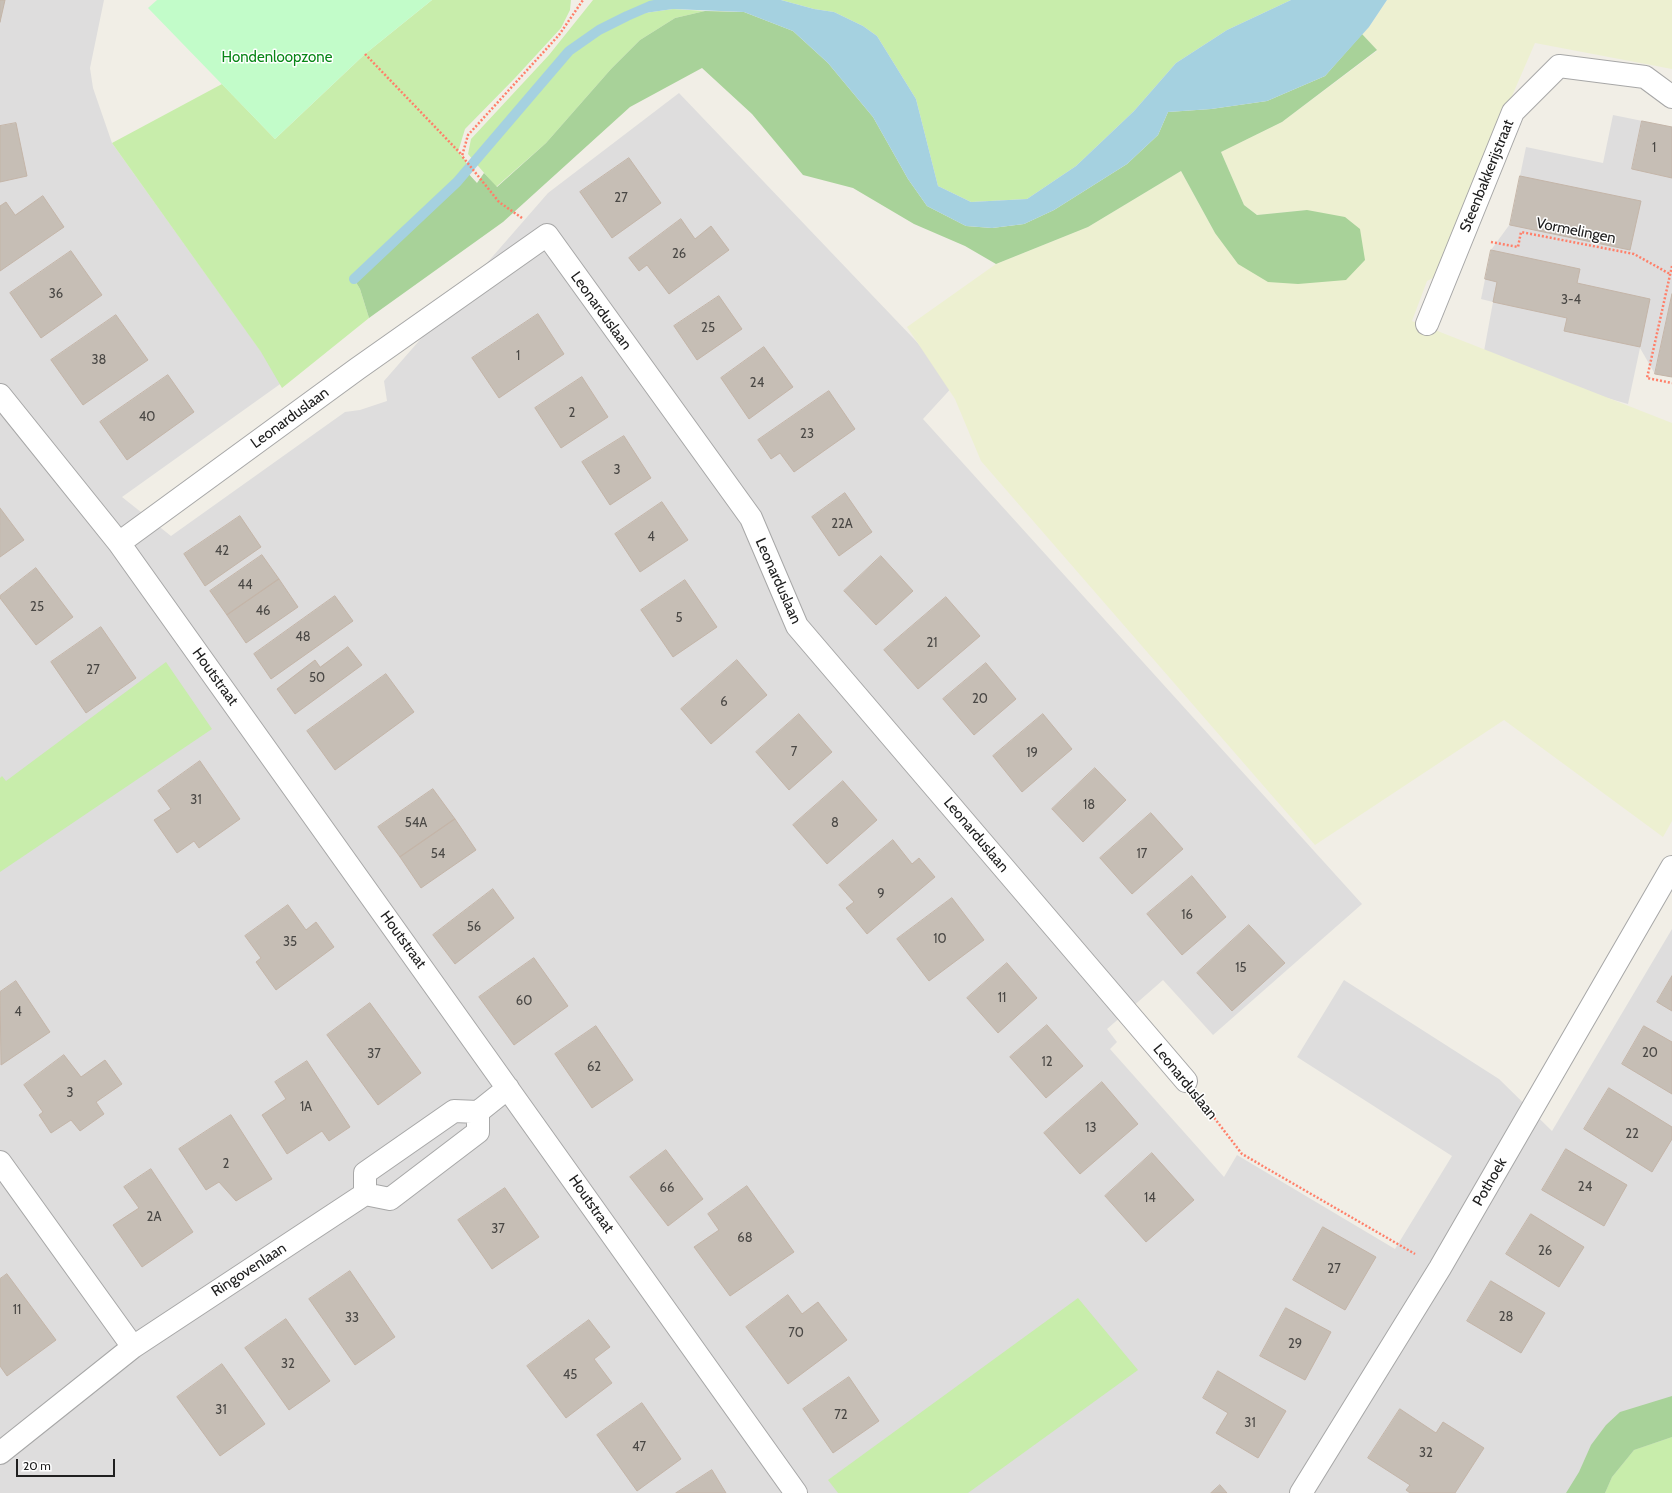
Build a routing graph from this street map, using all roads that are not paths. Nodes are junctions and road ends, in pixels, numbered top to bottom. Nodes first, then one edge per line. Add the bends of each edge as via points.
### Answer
1 (1672, 97) edge
2 (1427, 324) dead end
3 (0, 395) edge
4 (119, 543) junction
5 (1672, 868) edge
6 (1186, 1081) road end
7 (508, 1088) junction
8 (478, 1112) junction
9 (0, 1162) edge
10 (365, 1194) junction
11 (133, 1347) junction
12 (0, 1453) edge
13 (796, 1493) edge
14 (1301, 1493) edge

1 - 2 street, Steenbakkerijstraat via 1645,77 1559,66 1513,112
3 - 4 street, Houtstraat
4 - 6 street, Leonarduslaan via 357,369 547,235 750,518 797,626
4 - 7 street, Houtstraat
5 - 14 street, Pothoek via 1440,1268
7 - 8 street
7 - 13 street, Houtstraat
8 - 10 street via 454,1111 365,1174
8 - 10 street via 478,1132 390,1199
9 - 11 street
10 - 11 street, Ringovenlaan
11 - 12 street, Ringovenlaan

